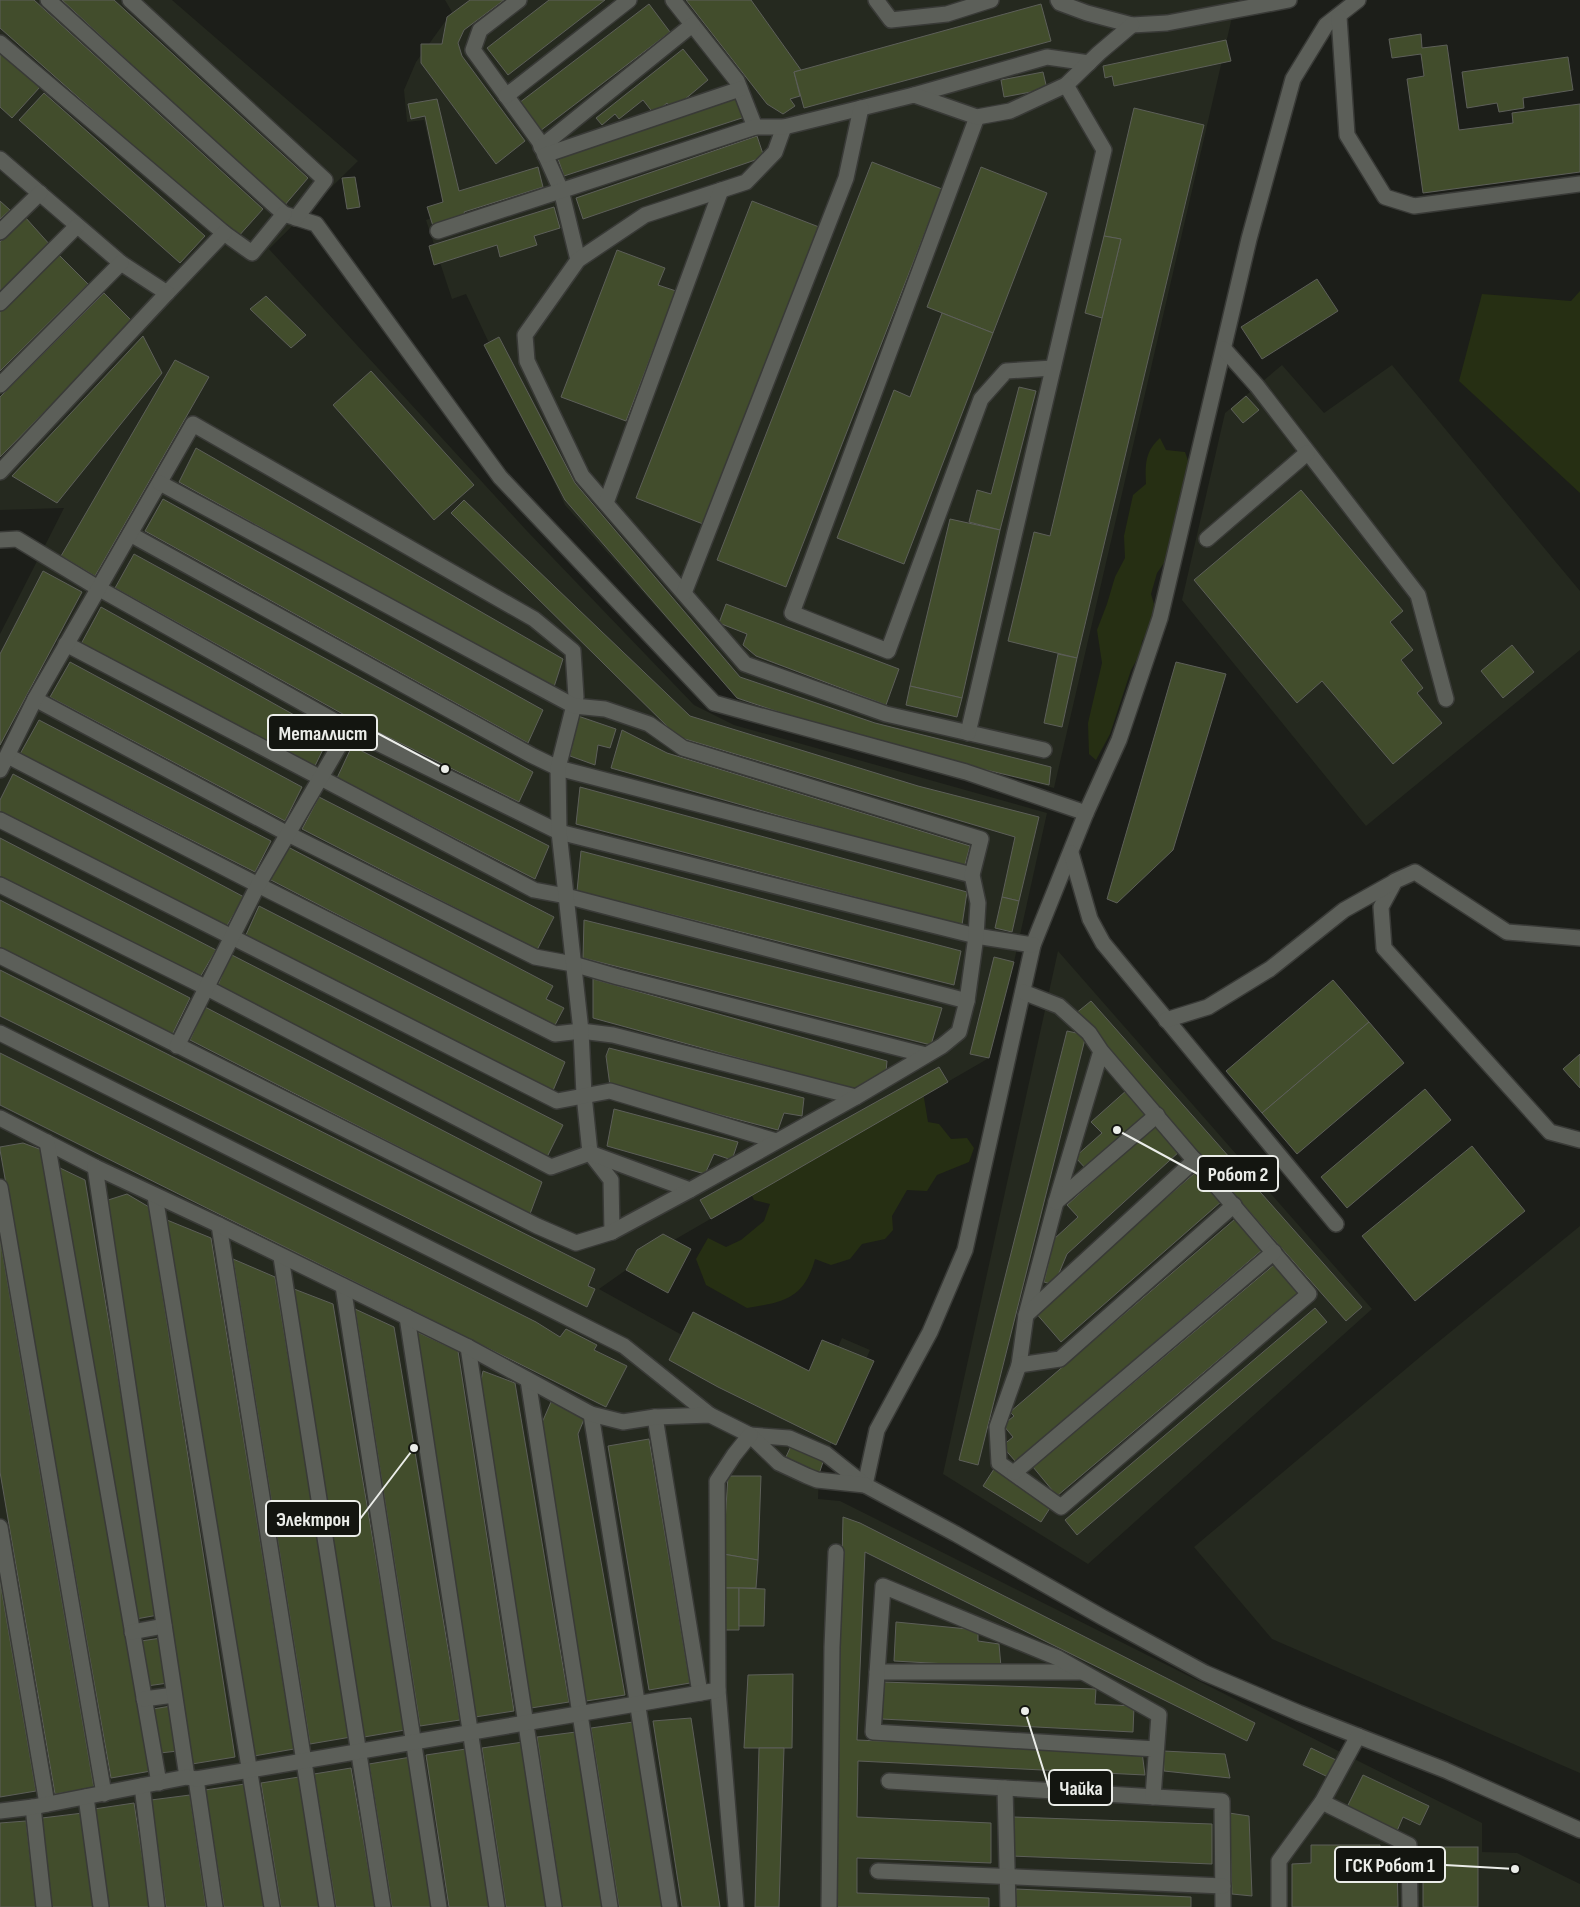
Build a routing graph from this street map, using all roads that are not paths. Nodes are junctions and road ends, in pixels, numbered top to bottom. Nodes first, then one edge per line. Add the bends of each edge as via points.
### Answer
1 (48, 0) edge
2 (130, 0) edge
3 (519, 0) edge
4 (628, 0) edge
5 (672, 0) edge
6 (876, 0) edge
7 (991, 0) edge
8 (1058, 0) edge
9 (1290, 0) edge
10 (1358, 0) edge
11 (1339, 17) junction
12 (692, 25) junction
13 (1132, 25) junction
14 (0, 43) edge
15 (1089, 63) junction
16 (1066, 85) junction
17 (740, 89) junction
18 (914, 94) junction
19 (506, 96) junction
20 (861, 108) junction
21 (977, 117) junction
22 (755, 127) junction
23 (784, 127) junction
24 (543, 151) junction
25 (0, 159) edge
26 (1580, 184) edge
27 (561, 190) junction
28 (720, 190) junction
29 (40, 193) junction
30 (290, 216) junction
31 (77, 226) junction
32 (438, 231) dead end
33 (0, 232) edge
34 (224, 233) junction
35 (578, 260) junction
36 (121, 263) junction
37 (167, 293) junction
38 (0, 303) edge
39 (1224, 349) junction
40 (1053, 368) junction
41 (0, 385) edge
42 (1307, 453) junction
43 (0, 472) edge
44 (160, 483) junction
45 (606, 503) junction
46 (130, 534) junction
47 (1207, 539) dead end
48 (0, 540) edge
49 (98, 588) junction
50 (684, 593) junction
51 (66, 644) junction
52 (35, 699) junction
53 (1446, 699) dead end
54 (574, 706) junction
55 (349, 729) junction
56 (968, 733) junction
57 (1044, 750) dead end
58 (8, 756) junction
59 (558, 768) junction
60 (0, 770) edge
61 (320, 777) junction
62 (1086, 813) junction
63 (0, 820) edge
64 (559, 832) junction
65 (288, 834) junction
66 (1071, 853) junction
67 (972, 875) junction
68 (1395, 881) junction
69 (0, 885) edge
70 (258, 885) junction
71 (566, 896) junction
72 (976, 936) junction
73 (232, 938) junction
74 (1580, 938) edge
75 (1033, 945) junction
76 (0, 956) edge
77 (573, 964) junction
78 (207, 988) junction
79 (1022, 992) junction
80 (967, 1001) junction
81 (1166, 1020) junction
82 (581, 1032) junction
83 (0, 1033) edge
84 (177, 1046) junction
85 (1101, 1051) junction
86 (926, 1055) junction
87 (584, 1095) junction
88 (856, 1097) junction
89 (1157, 1115) junction
90 (0, 1118) edge
91 (1580, 1140) edge
92 (776, 1141) junction
93 (47, 1142) junction
94 (590, 1153) junction
95 (1195, 1160) junction
96 (95, 1167) junction
97 (0, 1187) edge
98 (690, 1190) junction
99 (155, 1196) junction
100 (1056, 1202) junction
101 (1234, 1206) junction
102 (1336, 1224) dead end
103 (219, 1225) junction
104 (612, 1232) junction
105 (1274, 1252) junction
106 (281, 1257) junction
107 (343, 1286) junction
108 (1026, 1315) junction
109 (407, 1317) junction
110 (468, 1347) junction
111 (1019, 1365) junction
112 (528, 1380) junction
113 (591, 1414) junction
114 (710, 1415) junction
115 (655, 1417) junction
116 (750, 1436) junction
117 (1015, 1472) junction
118 (865, 1485) junction
119 (0, 1527) edge
120 (836, 1552) dead end
121 (164, 1626) junction
122 (132, 1632) junction
123 (877, 1672) junction
124 (1082, 1672) junction
125 (718, 1690) junction
126 (700, 1693) junction
127 (174, 1695) junction
128 (144, 1699) junction
129 (637, 1704) junction
130 (580, 1714) junction
131 (525, 1723) junction
132 (469, 1733) junction
133 (1358, 1736) junction
134 (414, 1742) junction
135 (1156, 1749) junction
136 (358, 1752) junction
137 (303, 1761) junction
138 (250, 1770) junction
139 (191, 1778) junction
140 (889, 1781) dead end
141 (158, 1783) junction
142 (142, 1786) junction
143 (1005, 1788) junction
144 (104, 1794) junction
145 (86, 1797) junction
146 (1153, 1797) junction
147 (1322, 1802) junction
148 (40, 1805) junction
149 (0, 1811) edge
150 (1580, 1830) edge
151 (878, 1871) dead end
152 (1008, 1876) junction
153 (1223, 1886) junction
154 (44, 1907) edge
155 (101, 1907) edge
156 (158, 1907) edge
157 (215, 1907) edge
158 (272, 1907) edge
159 (327, 1907) edge
160 (383, 1907) edge
161 (439, 1907) edge
162 (497, 1907) edge
163 (554, 1907) edge
164 (610, 1907) edge
165 (670, 1907) edge
166 (736, 1907) edge
167 (829, 1907) edge
168 (1008, 1907) edge
169 (1223, 1907) edge
170 (1279, 1907) edge
171 (1410, 1907) edge

1 - 30 lane
2 - 30 lane via 325,180
3 - 19 lane via 480,30 473,50
4 - 19 lane
5 - 12 lane
6 - 7 lane via 891,20 947,14
8 - 13 lane
9 - 13 lane via 1167,23
10 - 11 lane
11 - 26 lane via 1347,135 1385,197 1414,206
11 - 39 lane via 1326,25 1293,79 1249,239
12 - 17 lane
12 - 24 lane
13 - 15 lane
14 - 34 lane
15 - 16 lane
15 - 18 lane via 1047,57
16 - 21 lane via 1010,111
16 - 40 lane via 1104,150
17 - 22 lane
17 - 24 lane
18 - 20 lane
18 - 21 lane
19 - 24 lane
20 - 23 lane
20 - 50 lane via 846,178
21 - 40 lane via 792,613 888,651 981,398 1006,371
22 - 23 lane
22 - 27 lane
23 - 28 lane via 775,152 746,182
24 - 27 lane
25 - 29 lane
27 - 32 lane
27 - 35 lane
28 - 35 lane via 645,215
28 - 45 lane
29 - 31 lane
29 - 33 lane
30 - 34 lane via 252,253
30 - 62 lane via 316,224 500,477 714,703 966,772
31 - 36 lane
31 - 38 lane
34 - 37 lane
35 - 45 lane via 525,335 528,361 582,476
36 - 37 lane
36 - 41 lane
37 - 43 lane
39 - 42 lane via 1257,386
39 - 62 lane via 1160,618 1120,740
40 - 56 lane
42 - 47 lane
42 - 53 lane via 1418,595
44 - 46 lane
44 - 54 lane
44 - 54 lane via 193,424 534,619 573,651
45 - 50 lane
46 - 49 lane
46 - 59 lane
48 - 49 lane via 17,539
49 - 51 lane
49 - 55 lane
50 - 56 lane via 745,664 886,714
51 - 52 lane
51 - 61 lane
52 - 58 lane
52 - 65 lane
54 - 59 lane
54 - 67 lane via 606,709 649,724 683,748 981,840
55 - 61 lane
55 - 64 lane
56 - 57 lane
58 - 60 lane
58 - 70 lane
59 - 64 lane
59 - 67 lane
61 - 65 lane
61 - 71 lane via 534,890
62 - 66 lane
63 - 73 lane
64 - 71 lane
64 - 72 lane
65 - 70 lane
65 - 77 lane via 535,957
66 - 75 lane
66 - 81 lane via 1090,919 1103,943
67 - 72 lane via 978,903
68 - 74 lane via 1415,872 1506,932
68 - 81 lane via 1344,910 1270,970 1208,1007
68 - 91 lane via 1381,906 1384,948 1550,1132
69 - 78 lane
70 - 73 lane
70 - 82 lane via 556,1034
71 - 77 lane
71 - 80 lane
72 - 75 lane
72 - 80 lane
73 - 78 lane
73 - 87 lane via 557,1101
75 - 79 lane
76 - 84 lane
77 - 82 lane
77 - 86 lane
78 - 84 lane
78 - 94 lane via 551,1166
79 - 85 lane via 1058,1006 1089,1033
79 - 118 lane via 965,1250 930,1332 878,1430
80 - 86 lane via 959,1032
81 - 102 lane
82 - 87 lane
82 - 88 lane via 613,1035
83 - 114 lane via 624,1346
84 - 104 lane via 576,1243
85 - 89 lane
85 - 100 lane
86 - 88 lane
87 - 92 lane via 610,1091
87 - 94 lane
88 - 92 lane
89 - 95 lane
89 - 100 lane
90 - 93 lane
92 - 98 lane
93 - 96 lane
93 - 122 lane
94 - 98 lane
94 - 104 lane via 612,1180
95 - 101 lane
95 - 108 lane
96 - 99 lane
96 - 121 lane
97 - 144 lane
98 - 104 lane
99 - 103 lane
99 - 138 lane
100 - 108 lane
101 - 105 lane
101 - 111 lane via 1060,1359
103 - 106 lane
103 - 137 lane
105 - 117 lane
105 - 117 lane via 1310,1294 1061,1507
106 - 107 lane
106 - 136 lane
107 - 109 lane
107 - 134 lane
108 - 111 lane
109 - 110 lane
109 - 132 lane
110 - 112 lane
110 - 131 lane
111 - 117 lane via 997,1427 999,1463
112 - 113 lane
112 - 130 lane
113 - 115 lane via 623,1422
113 - 129 lane
114 - 115 lane
114 - 116 lane
115 - 126 lane
116 - 118 lane via 789,1438 826,1454
116 - 118 lane via 779,1463 807,1476
116 - 125 lane via 717,1481
118 - 133 lane via 1205,1673
119 - 148 lane
120 - 167 lane
121 - 122 lane
121 - 127 lane
122 - 128 lane
123 - 124 lane
123 - 124 lane via 884,1586 1058,1658
123 - 135 lane via 873,1732
124 - 135 lane via 1159,1716
125 - 126 lane
125 - 166 lane
126 - 129 lane
127 - 128 lane
127 - 139 lane
128 - 141 lane
129 - 130 lane
129 - 165 lane
130 - 131 lane
130 - 164 lane
131 - 132 lane
131 - 163 lane
132 - 134 lane
132 - 162 lane
133 - 147 lane
133 - 150 lane via 1445,1770
134 - 136 lane
134 - 161 lane
135 - 146 lane
136 - 137 lane
136 - 160 lane
137 - 138 lane
137 - 159 lane
138 - 139 lane
138 - 158 lane
139 - 141 lane
139 - 157 lane
140 - 143 lane
141 - 142 lane
142 - 144 lane
142 - 156 lane
143 - 146 lane
143 - 152 lane
144 - 145 lane
145 - 148 lane
145 - 155 lane
146 - 153 lane via 1222,1801
147 - 170 lane via 1279,1861
147 - 171 lane via 1410,1845
148 - 149 lane
148 - 154 lane
151 - 152 lane
152 - 153 lane
152 - 168 lane
153 - 169 lane

